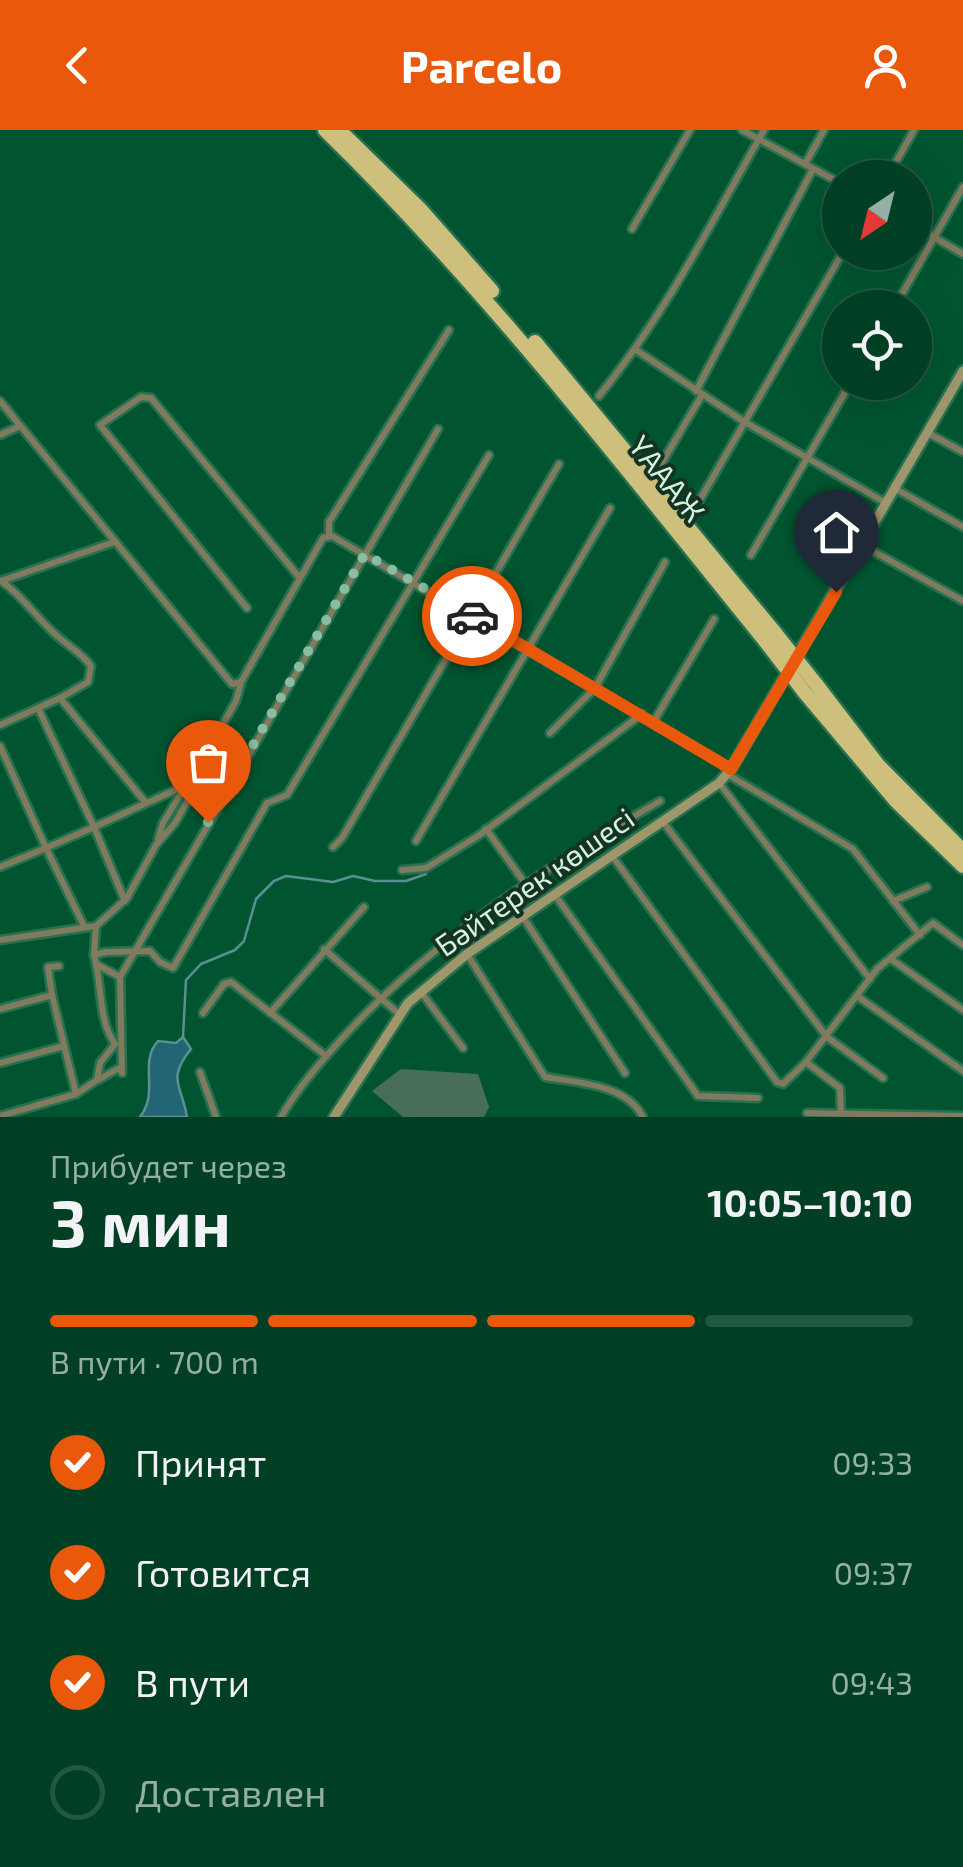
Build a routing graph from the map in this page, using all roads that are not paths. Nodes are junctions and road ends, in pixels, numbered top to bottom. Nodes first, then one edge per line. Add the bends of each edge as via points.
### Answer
1 (325, 130) edge
2 (339, 130) edge
3 (690, 130) edge
4 (742, 130) edge
5 (764, 130) edge
6 (824, 130) edge
7 (914, 130) edge
8 (758, 140) junction
9 (896, 160) edge
10 (809, 167) junction
11 (822, 174) edge
12 (963, 186) edge
13 (632, 229) dead end
14 (934, 237) junction
15 (963, 254) edge
16 (832, 270) edge
17 (904, 290) edge
18 (449, 330) dead end
19 (636, 350) junction
20 (963, 371) edge
21 (699, 393) junction
22 (600, 396) dead end
23 (841, 400) edge
24 (0, 401) edge
25 (743, 422) junction
26 (20, 426) junction
27 (438, 428) dead end
28 (928, 432) junction
29 (0, 435) edge
30 (963, 452) edge
31 (489, 455) dead end
32 (807, 459) junction
33 (559, 464) dead end
34 (657, 470) dead end
35 (896, 489) junction
36 (887, 504) junction
37 (610, 508) dead end
38 (694, 510) dead end
39 (963, 527) edge
40 (329, 535) junction
41 (114, 542) junction
42 (862, 545) junction
43 (365, 554) junction
44 (751, 555) dead end
45 (665, 562) dead end
46 (299, 577) junction
47 (1, 581) edge
48 (413, 581) junction
49 (963, 600) edge
50 (247, 608) dead end
51 (470, 615) junction
52 (714, 619) dead end
53 (771, 638) junction
54 (528, 648) junction
55 (241, 682) junction
56 (595, 688) junction
57 (810, 689) junction
58 (60, 698) junction
59 (38, 708) junction
60 (642, 714) junction
61 (654, 721) junction
62 (0, 725) edge
63 (550, 733) dead end
64 (211, 745) junction
65 (0, 746) edge
66 (729, 771) junction
67 (719, 783) junction
68 (184, 786) junction
69 (660, 801) dead end
70 (146, 803) junction
71 (664, 822) junction
72 (94, 826) junction
73 (486, 830) junction
74 (416, 841) dead end
75 (156, 845) junction
76 (333, 847) dead end
77 (46, 848) junction
78 (963, 851) edge
79 (613, 858) junction
80 (963, 866) edge
81 (0, 867) edge
82 (402, 870) dead end
83 (527, 886) junction
84 (927, 887) dead end
85 (556, 894) junction
86 (125, 901) junction
87 (894, 901) junction
88 (364, 907) dead end
89 (523, 917) junction
90 (84, 926) junction
91 (96, 926) junction
92 (920, 935) junction
93 (0, 940) edge
94 (963, 945) edge
95 (324, 949) junction
96 (132, 954) junction
97 (467, 954) junction
98 (94, 955) junction
99 (891, 959) junction
100 (96, 964) junction
101 (58, 966) dead end
102 (120, 976) junction
103 (870, 978) junction
104 (420, 992) junction
105 (52, 995) junction
106 (379, 996) junction
107 (857, 996) junction
108 (0, 1010) edge
109 (963, 1010) edge
110 (203, 1013) dead end
111 (270, 1013) junction
112 (399, 1014) junction
113 (827, 1036) junction
114 (64, 1046) junction
115 (462, 1048) dead end
116 (326, 1056) junction
117 (806, 1062) junction
118 (0, 1063) edge
119 (963, 1071) edge
120 (200, 1072) dead end
121 (625, 1073) dead end
122 (883, 1078) dead end
123 (97, 1080) junction
124 (76, 1094) junction
125 (758, 1098) dead end
126 (807, 1113) dead end
127 (20, 1114) edge
128 (842, 1114) junction
129 (0, 1116) edge
130 (963, 1116) edge
131 (216, 1117) edge
132 (281, 1117) edge
133 (334, 1117) edge
134 (644, 1117) edge

1 - 53 highway, ҮАААЖ via 502,316
2 - 53 highway, ҮАААЖ via 464,258
3 - 13 street
4 - 8 street
5 - 8 street
6 - 10 street
7 - 9 street
8 - 10 street
8 - 19 street
10 - 11 street
10 - 21 street
12 - 14 street
14 - 15 street
14 - 17 street
16 - 25 street
18 - 40 street via 330,522
19 - 21 street
19 - 22 street
20 - 28 street, Бәйтерек көшесі
21 - 25 street
21 - 34 street
23 - 32 street
24 - 26 street
25 - 32 street
25 - 38 street
26 - 29 street
26 - 41 street
27 - 43 street
28 - 30 street
28 - 35 street, Бәйтерек көшесі
31 - 48 street
32 - 36 street
32 - 44 street
33 - 51 street
35 - 36 street, Бәйтерек көшесі
35 - 39 street
36 - 42 street, Бәйтерек көшесі
37 - 54 street
40 - 43 street
40 - 46 street
41 - 47 street
41 - 55 street via 228,682
42 - 49 street
42 - 66 street, Бәйтерек көшесі
43 - 48 street
43 - 96 street
45 - 56 street
46 - 50 street via 152,398 142,396 100,425
46 - 55 street
47 - 58 street via 91,666 88,682
48 - 51 street
48 - 96 street via 287,795 267,803 174,968 150,951
51 - 54 street
51 - 76 street
52 - 61 street
53 - 57 highway, ҮАААЖ, bridge
54 - 56 street
54 - 74 street
55 - 64 street
56 - 60 street
56 - 63 street
57 - 78 highway, ҮАААЖ
57 - 80 highway, ҮАААЖ via 896,802
58 - 59 street
58 - 70 street
59 - 62 street
59 - 72 street
60 - 61 street
60 - 73 street
61 - 66 street
64 - 68 street
64 - 75 street via 192,793
65 - 77 street
66 - 67 street, Бәйтерек көшесі
66 - 87 street via 853,849
67 - 71 street, Бәйтерек көшесі
67 - 103 street
68 - 70 street
68 - 75 street
69 - 83 street
70 - 72 street
71 - 79 street, Бәйтерек көшесі
71 - 113 street
72 - 77 street
72 - 86 street
73 - 82 street via 426,868
73 - 83 street
75 - 86 street
77 - 81 street
77 - 90 street
79 - 85 street, Бәйтерек көшесі
79 - 117 street via 777,1082 783,1084
83 - 106 street
84 - 87 street
85 - 89 street, Бәйтерек көшесі
85 - 125 street via 698,1096
86 - 91 street
87 - 92 street
88 - 95 street
89 - 97 street, Бәйтерек көшесі
89 - 121 street
90 - 91 street
90 - 93 street
91 - 98 street
92 - 94 street via 932,923
92 - 99 street
95 - 106 street
95 - 111 street
96 - 98 street
96 - 102 street
97 - 104 street, Бәйтерек көшесі
97 - 134 street via 545,1076 630,1098
98 - 100 street
99 - 103 street
99 - 109 street
100 - 102 street
100 - 123 street via 102,1022 115,1044
101 - 105 street via 48,968
102 - 123 street via 122,1070
103 - 107 street
104 - 112 street, Бәйтерек көшесі
104 - 115 street
105 - 108 street
105 - 114 street
106 - 112 street
106 - 116 street
107 - 113 street
107 - 119 street
110 - 111 street via 232,982
111 - 116 street
112 - 133 street, Бәйтерек көшесі
113 - 117 street
113 - 122 street
114 - 118 street
114 - 124 street
116 - 132 street
117 - 128 street via 840,1088
120 - 131 street
123 - 124 street
124 - 127 street
126 - 128 street
127 - 129 street
128 - 130 street

